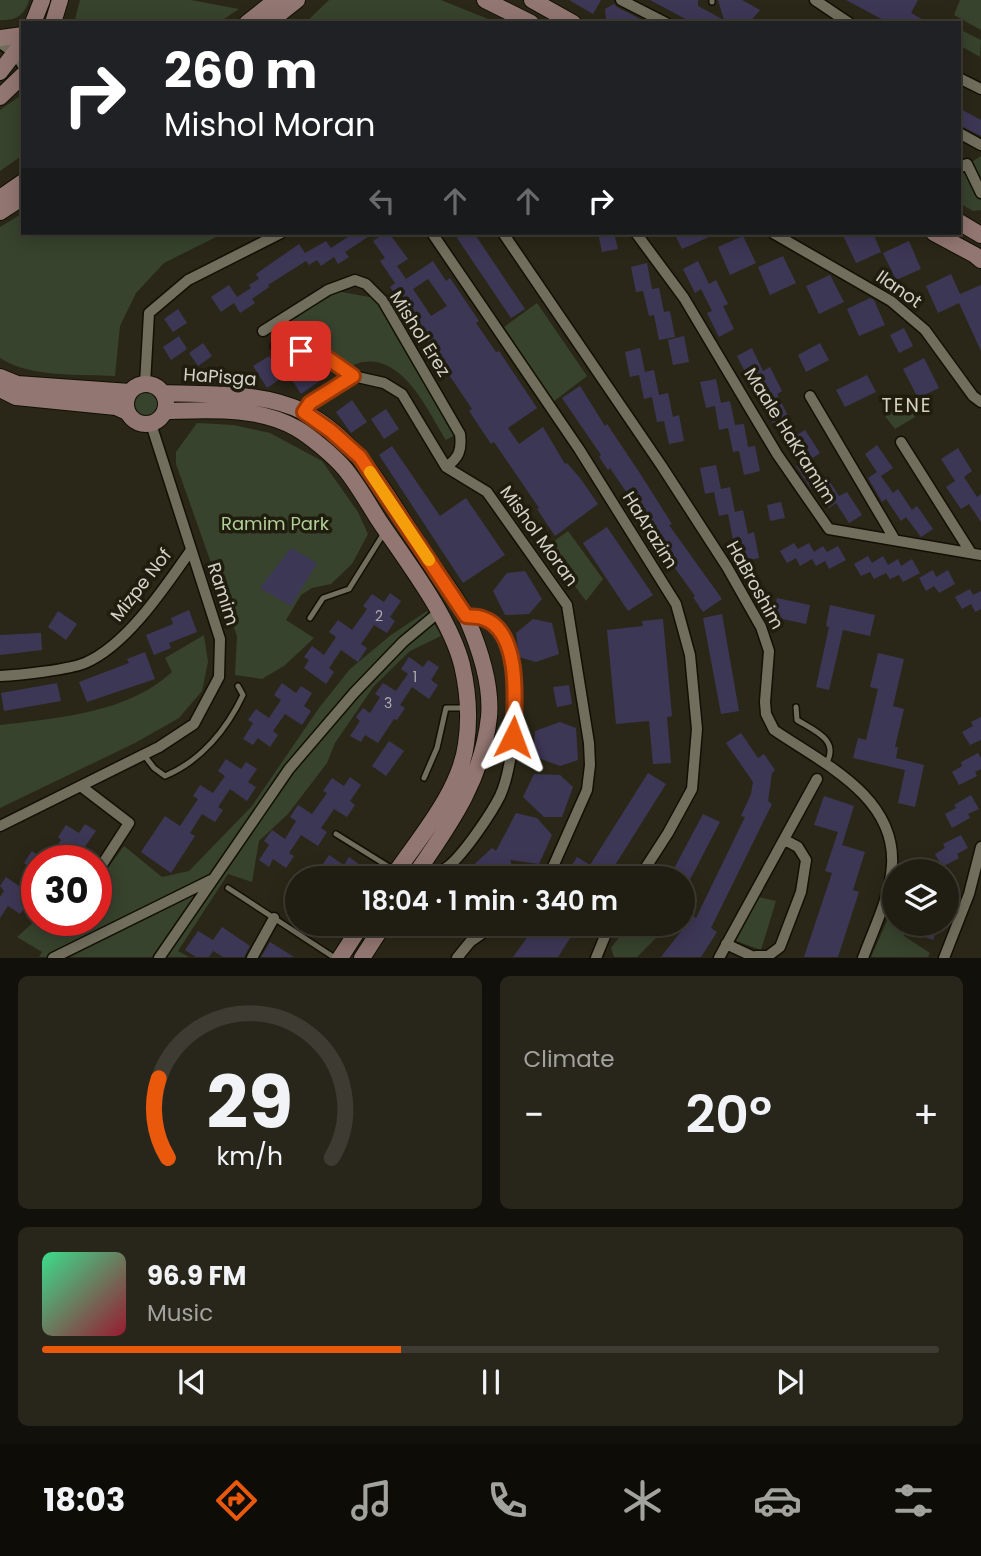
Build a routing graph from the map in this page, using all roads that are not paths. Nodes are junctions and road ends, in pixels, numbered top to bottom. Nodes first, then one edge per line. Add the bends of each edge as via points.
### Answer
1 (42, 0) edge
2 (60, 0) edge
3 (276, 0) edge
4 (297, 0) edge
5 (485, 0) edge
6 (532, 0) edge
7 (621, 0) edge
8 (815, 0) edge
9 (34, 21) edge
10 (54, 21) edge
11 (250, 21) edge
12 (271, 21) edge
13 (524, 21) edge
14 (569, 21) edge
15 (662, 21) edge
16 (841, 21) edge
17 (21, 36) edge
18 (0, 41) edge
19 (11, 60) edge
20 (21, 76) edge
21 (961, 79) edge
22 (981, 89) edge
23 (0, 97) edge
24 (961, 134) edge
25 (981, 145) edge
26 (961, 167) edge
27 (21, 183) edge
28 (981, 193) edge
29 (0, 198) edge
30 (21, 198) edge
31 (0, 212) edge
32 (961, 223) edge
33 (277, 235) edge
34 (433, 235) edge
35 (504, 235) edge
36 (637, 235) edge
37 (776, 235) edge
38 (938, 235) edge
39 (981, 235) edge
40 (981, 260) edge
41 (263, 331) dead end
42 (276, 346) dead end
43 (353, 376) junction
44 (0, 377) edge
45 (145, 384) junction
46 (0, 389) edge
47 (130, 392) junction
48 (163, 393) junction
49 (810, 397) dead end
50 (981, 402) edge
51 (165, 411) junction
52 (127, 412) junction
53 (304, 412) junction
54 (151, 424) junction
55 (296, 428) junction
56 (901, 442) dead end
57 (446, 467) junction
58 (386, 530) junction
59 (895, 540) junction
60 (191, 550) junction
61 (976, 554) edge
62 (439, 612) junction
63 (466, 616) junction
64 (310, 618) dead end
65 (0, 676) edge
66 (238, 686) dead end
67 (796, 707) dead end
68 (469, 708) junction
69 (144, 755) junction
70 (826, 764) junction
71 (424, 778) dead end
72 (817, 779) dead end
73 (82, 787) junction
74 (0, 825) edge
75 (336, 834) dead end
76 (785, 840) junction
77 (981, 847) edge
78 (112, 849) edge
79 (387, 866) edge
80 (411, 866) edge
81 (414, 866) edge
82 (445, 866) edge
83 (553, 866) edge
84 (647, 866) edge
85 (213, 879) junction
86 (228, 888) dead end
87 (274, 918) junction
88 (353, 936) edge
89 (376, 936) edge
90 (479, 936) edge
91 (605, 936) edge
92 (726, 944) junction
93 (322, 949) junction
94 (53, 957) edge
95 (159, 957) edge
96 (252, 957) edge
97 (317, 957) edge
98 (337, 957) edge
99 (362, 957) edge
100 (457, 957) edge
101 (596, 957) edge
102 (719, 957) edge
103 (756, 957) edge
104 (863, 957) edge
105 (944, 957) edge

1 - 9 street
2 - 10 street
3 - 11 street
4 - 12 street
5 - 13 street
6 - 14 street
7 - 15 street
8 - 16 street
17 - 18 street
18 - 19 street
20 - 23 street
21 - 22 street
24 - 25 street
26 - 28 street via 967,164
27 - 29 street
30 - 31 street
32 - 39 street
33 - 45 street via 188,280 149,313
34 - 84 street, HaArazim via 579,449 676,604 690,656 697,729 692,789
35 - 70 street, HaBroshim via 661,465 761,626 769,652 765,702 769,723
36 - 59 street, Maale HaKramim via 684,298 777,454 829,529
37 - 50 street, Ilanot via 891,301 925,330
38 - 40 street
41 - 57 street, Mishol Erez via 328,290 355,280 366,284 383,302 460,434 462,448
42 - 43 street, Mishol Moran via 326,357
43 - 53 street via 310,403
43 - 57 street, Mishol Moran via 384,383 402,394
44 - 47 street via 17,384
45 - 47 street
45 - 48 street
46 - 52 street via 16,397
47 - 52 street
48 - 51 street
48 - 53 street, HaPisga via 257,396
49 - 59 street
51 - 54 street
51 - 55 street, HaPisga via 223,410 271,418
52 - 54 street via 139,424
53 - 55 street
53 - 63 street, HaPisga via 360,457
54 - 60 street, Ramim
55 - 58 street, HaPisga via 344,468
56 - 61 street
57 - 83 street, Mishol Moran via 487,492 567,605 590,765 587,790
58 - 62 street, HaPisga
58 - 64 lane via 349,589 323,598
59 - 61 street, Maale HaKramim
60 - 65 street, Mizpe Nof via 118,642 84,664
60 - 69 street, Ramim via 220,639 219,677 194,724
62 - 68 street, HaPisga via 461,664
62 - 85 street via 396,650 298,759
63 - 81 street, HaPisga via 488,687 484,749 457,814
63 - 82 street via 483,618 506,642 514,686 511,760 502,793 477,831
66 - 69 lane via 243,695 236,711 216,739 182,769 165,776
67 - 70 lane via 797,720 830,743
68 - 71 lane via 446,708
68 - 80 street, HaPisga via 459,772
69 - 73 street, Ramim
70 - 104 street, HaBroshim via 858,787 880,815 891,848 886,897
72 - 76 street
73 - 74 street, Ramim
73 - 78 street via 129,823
75 - 79 lane
76 - 92 street
76 - 103 street via 798,847 806,860 801,892 780,947 768,956
77 - 105 street via 970,894
85 - 94 street
85 - 95 street
86 - 87 lane
87 - 93 lane
87 - 96 street
88 - 98 street
89 - 99 street
90 - 100 street
91 - 101 street
92 - 102 street
92 - 103 street
93 - 97 lane
93 - 98 lane

